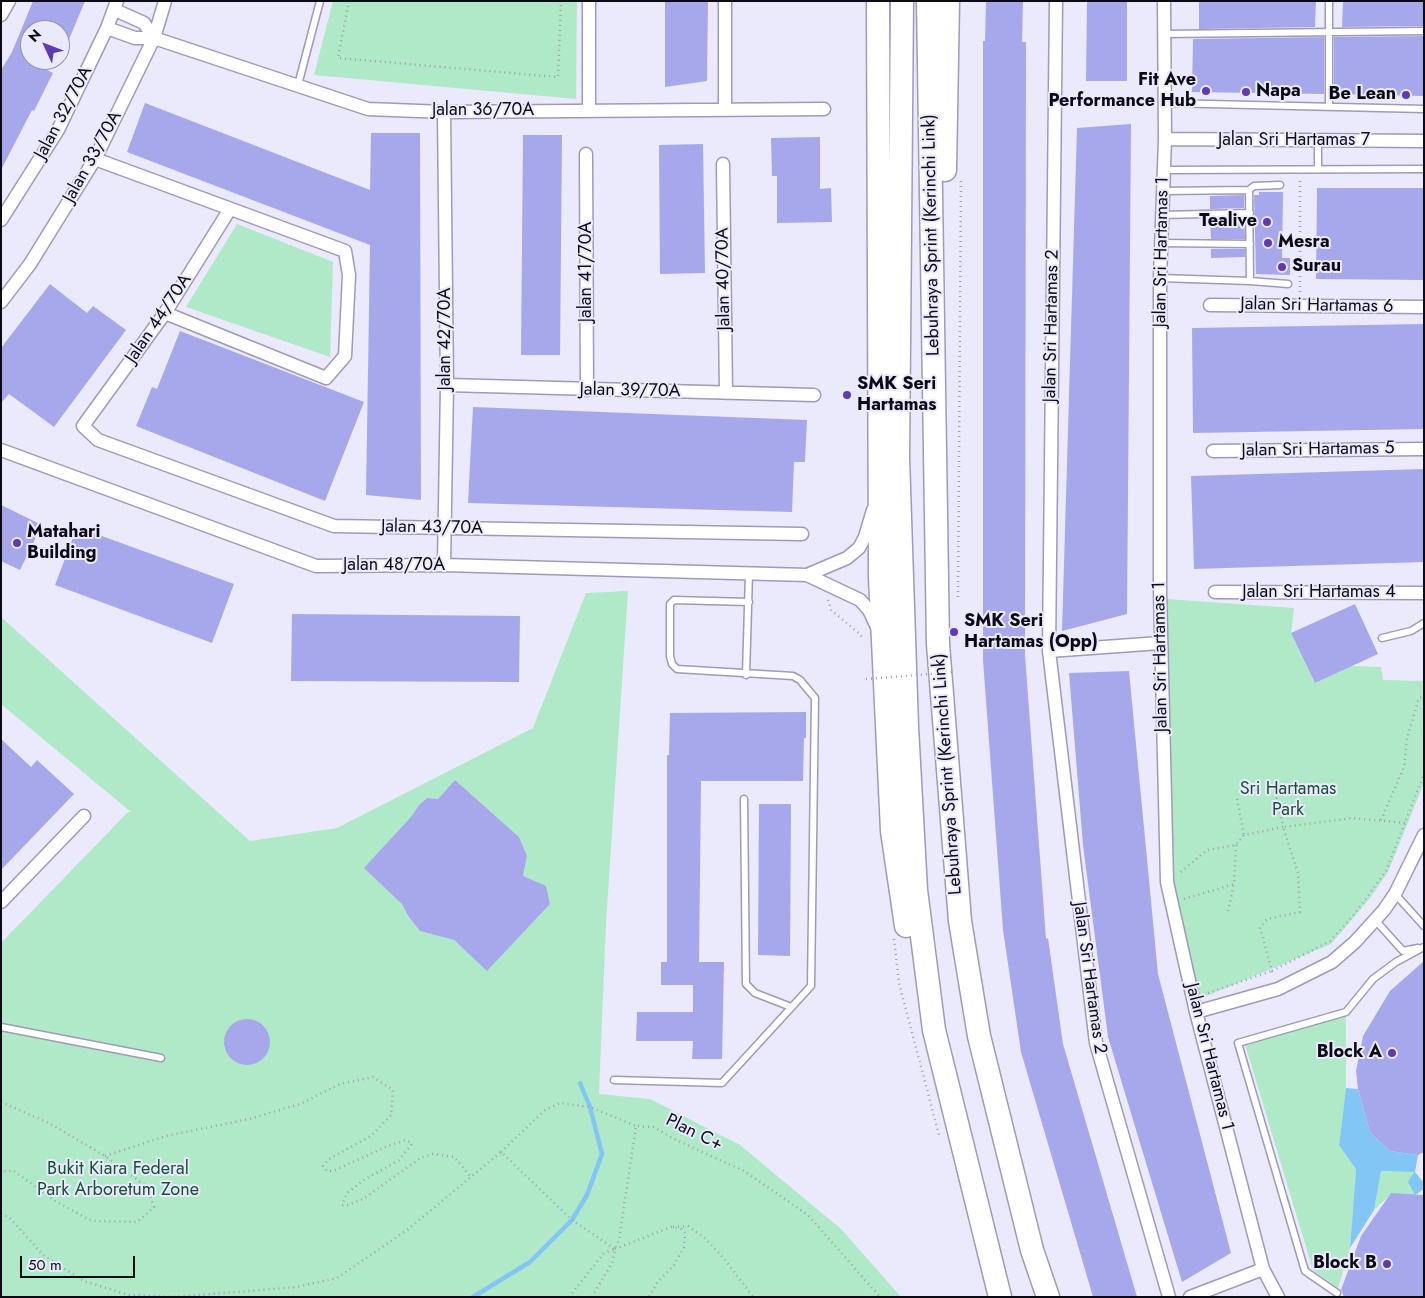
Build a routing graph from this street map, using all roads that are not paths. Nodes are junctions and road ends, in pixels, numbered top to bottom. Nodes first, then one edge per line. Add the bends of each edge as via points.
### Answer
1 (9, 1) edge
2 (165, 1) edge
3 (320, 1) edge
4 (590, 1) edge
5 (725, 1) edge
6 (878, 1) edge
7 (902, 1) edge
8 (928, 1) edge
9 (948, 1) edge
10 (1056, 1) edge
11 (1164, 1) edge
12 (1329, 1) edge
13 (116, 6) edge
14 (1, 15) edge
15 (108, 28) junction
16 (1424, 31) edge
17 (1328, 32) junction
18 (1164, 34) junction
19 (154, 38) junction
20 (298, 85) junction
21 (1165, 103) junction
22 (1329, 107) junction
23 (824, 109) dead end
24 (1424, 109) edge
25 (725, 110) junction
26 (589, 111) junction
27 (444, 112) junction
28 (1165, 139) junction
29 (1424, 141) edge
30 (1318, 142) junction
31 (586, 154) dead end
32 (95, 159) junction
33 (723, 164) dead end
34 (1424, 169) edge
35 (1163, 170) junction
36 (1318, 170) junction
37 (1280, 185) dead end
38 (1250, 190) junction
39 (1162, 191) junction
40 (230, 209) junction
41 (1250, 213) junction
42 (1162, 215) junction
43 (1, 220) edge
44 (1161, 243) junction
45 (1250, 244) junction
46 (1160, 278) junction
47 (1250, 281) junction
48 (1288, 284) dead end
49 (1, 302) edge
50 (1210, 305) dead end
51 (1424, 308) edge
52 (165, 313) junction
53 (447, 385) junction
54 (587, 390) junction
55 (726, 393) junction
56 (814, 395) dead end
57 (83, 426) joint
58 (1424, 449) edge
59 (1, 450) edge
60 (1213, 452) dead end
61 (879, 482) junction
62 (445, 528) junction
63 (802, 534) dead end
64 (937, 541) junction
65 (444, 565) junction
66 (749, 574) junction
67 (807, 575) junction
68 (1215, 592) dead end
69 (1424, 593) edge
70 (749, 602) junction
71 (1424, 623) edge
72 (1382, 638) dead end
73 (1160, 643) junction
74 (883, 651) junction
75 (1049, 651) junction
76 (746, 675) junction
77 (744, 798) dead end
78 (84, 816) dead end
79 (1424, 835) edge
80 (1395, 894) junction
81 (1, 902) edge
82 (1376, 921) junction
83 (1424, 926) edge
84 (1424, 947) edge
85 (791, 1007) junction
86 (1196, 1012) junction
87 (1, 1027) edge
88 (934, 1030) junction
89 (161, 1058) dead end
90 (614, 1080) dead end
91 (1263, 1268) junction
92 (1336, 1293) dead end
93 (1000, 1297) edge
94 (1048, 1297) edge
95 (1169, 1297) edge
96 (1190, 1297) edge
97 (1278, 1297) edge

1 - 14 street
2 - 19 street, Jalan 33/70A
3 - 20 lane
4 - 26 street
5 - 25 street
6 - 61 highway
7 - 88 highway, Lebuhraya Sprint (Kerinchi Link) via 898,458 916,880
8 - 64 highway, Lebuhraya Sprint (Kerinchi Link)
9 - 64 highway
10 - 75 street, Jalan Sri Hartamas 2
11 - 18 street, Jalan Sri Hartamas 1
12 - 17 lane
13 - 15 street, Jalan 32/70A
13 - 19 street, Jalan 36/70A via 144,23
15 - 19 street, Jalan 36/70A via 135,38
15 - 43 street, Jalan 32/70A via 58,130
16 - 17 lane
17 - 18 lane
17 - 22 lane
18 - 21 street, Jalan Sri Hartamas 1
19 - 20 street, Jalan 36/70A
19 - 32 street, Jalan 33/70A
20 - 27 street, Jalan 36/70A via 368,109
21 - 22 lane, Jalan Sri Hartamas 7
21 - 28 street, Jalan Sri Hartamas 1
22 - 24 lane, Jalan Sri Hartamas 7
23 - 25 street, Jalan 36/70A
25 - 26 street, Jalan 36/70A
26 - 27 street, Jalan 36/70A
27 - 53 street, Jalan 42/70A
28 - 30 street, Jalan Sri Hartamas 7
28 - 35 street, Jalan Sri Hartamas 1
29 - 30 street, Jalan Sri Hartamas 7
30 - 36 lane
31 - 54 street, Jalan 41/70A
32 - 40 street
32 - 49 street, Jalan 33/70A via 30,264
33 - 55 street, Jalan 40/70A
34 - 36 lane
35 - 36 lane
35 - 39 street, Jalan Sri Hartamas 1
37 - 38 lane via 1254,186
38 - 39 lane
38 - 41 lane
39 - 42 street, Jalan Sri Hartamas 1
40 - 52 street, Jalan 44/70A
40 - 52 street via 345,251 349,275 345,356 326,378
41 - 42 lane
41 - 45 lane
42 - 44 street, Jalan Sri Hartamas 1
44 - 45 lane
44 - 46 street, Jalan Sri Hartamas 1
45 - 47 lane
46 - 47 lane
46 - 73 street, Jalan Sri Hartamas 1
47 - 48 lane
50 - 51 street, Jalan Sri Hartamas 6
52 - 57 street, Jalan 44/70A
53 - 54 street, Jalan 39/70A
53 - 62 street, Jalan 42/70A
54 - 55 street, Jalan 39/70A
55 - 56 street, Jalan 39/70A
57 - 62 street, Jalan 43/70A via 98,440 334,526
58 - 60 street, Jalan Sri Hartamas 5
59 - 65 street, Jalan 48/70A via 316,566
61 - 67 street, Jalan 48/70A via 872,516 859,548 847,558
61 - 74 highway
62 - 63 street, Jalan 43/70A
62 - 65 street, Jalan 42/70A
64 - 94 highway, Lebuhraya Sprint (Kerinchi Link) via 940,680 960,922 979,1036 1032,1250
65 - 66 street, Jalan 48/70A
66 - 67 street, Jalan 48/70A
66 - 70 lane
67 - 74 street, Jalan 48/70A via 860,600 876,624
68 - 69 street, Jalan Sri Hartamas 4
70 - 76 lane
70 - 76 lane via 674,600 670,604 672,664 677,668
71 - 72 lane via 1410,631
73 - 75 street
73 - 86 street, Jalan Sri Hartamas 1 via 1166,882
74 - 88 highway via 892,831 912,977
75 - 95 street, Jalan Sri Hartamas 2 via 1096,1043
76 - 85 lane via 793,676 815,698 811,986
77 - 85 lane via 746,984 755,992
78 - 81 street
79 - 80 street
80 - 82 street
80 - 83 lane
82 - 84 lane via 1403,951
82 - 86 street via 1332,962 1307,976 1278,989
84 - 92 lane via 1374,979 1346,1012 1238,1043 1305,1271
85 - 90 lane via 722,1083
86 - 91 street, Jalan Sri Hartamas 1
87 - 89 lane
88 - 93 highway, Lebuhraya Sprint (Kerinchi Link)
91 - 96 street
91 - 97 street, Jalan Sri Hartamas 1

